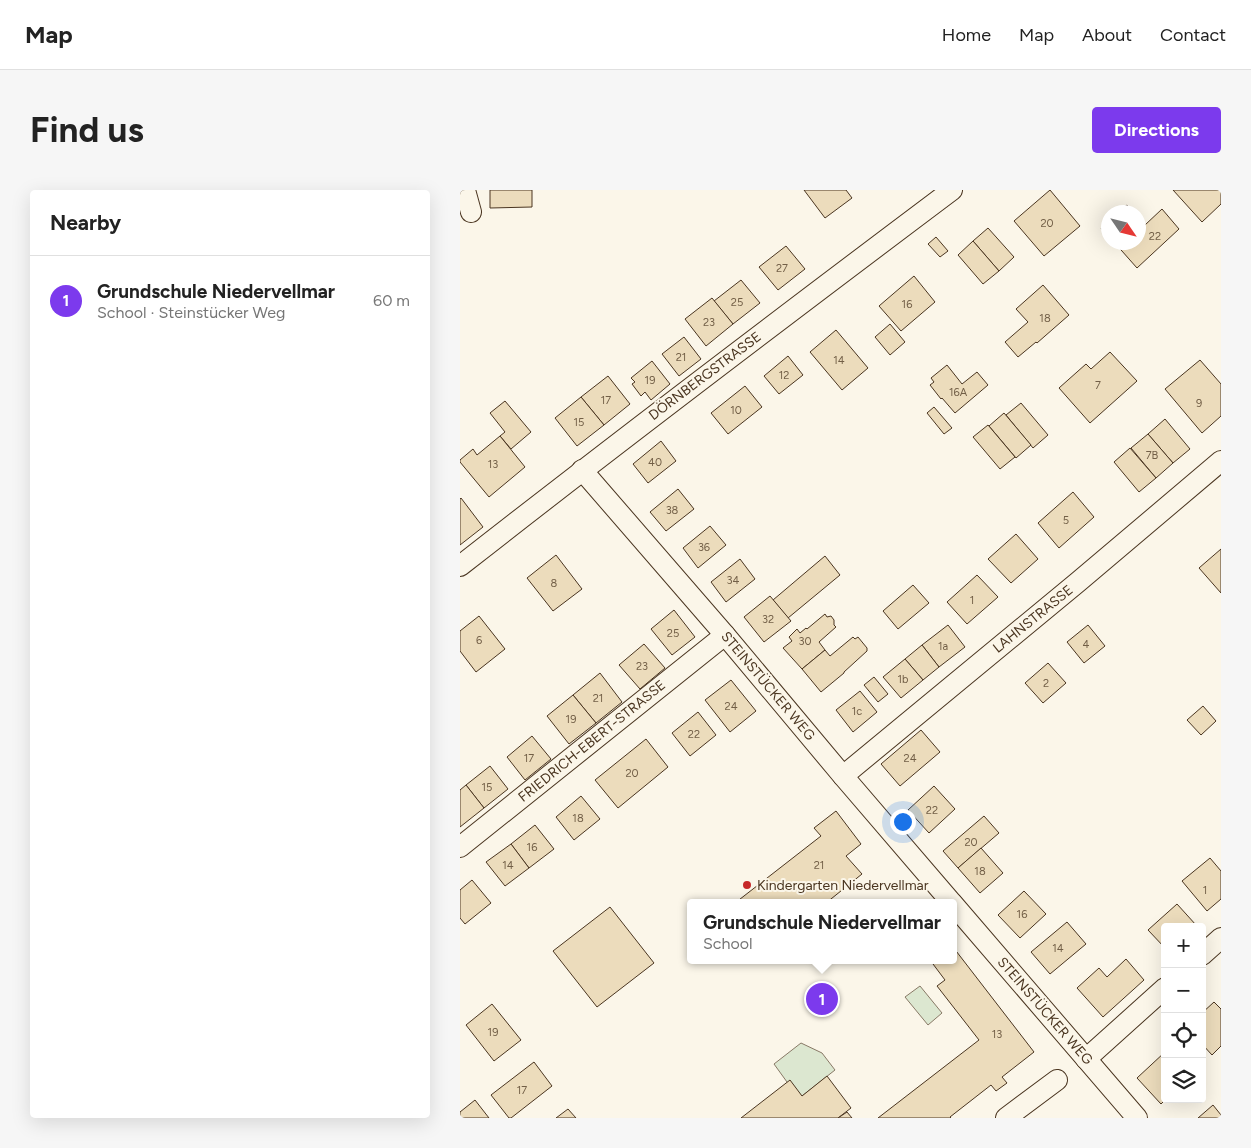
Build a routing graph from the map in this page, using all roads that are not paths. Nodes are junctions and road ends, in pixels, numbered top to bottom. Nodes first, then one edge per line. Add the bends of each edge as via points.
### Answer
1 (465, 190) edge
2 (952, 190) edge
3 (472, 212) dead end
4 (1221, 461) edge
5 (582, 470) junction
6 (460, 566) edge
7 (725, 635) junction
8 (843, 776) junction
9 (460, 847) edge
10 (950, 899) edge
11 (957, 908) edge
12 (1221, 938) edge
13 (1206, 951) edge
14 (1161, 992) edge
15 (1086, 1059) junction
16 (1057, 1080) dead end
17 (1006, 1118) edge
18 (1137, 1118) edge

1 - 3 street
2 - 5 street, DÖRNBERGSTRASSE
4 - 8 street, LAHNSTRASSE
5 - 6 street, DÖRNBERGSTRASSE
5 - 7 street, STEINSTÜCKER WEG
7 - 8 street, STEINSTÜCKER WEG
7 - 9 street, FRIEDRICH-EBERT-STRASSE
8 - 10 street, STEINSTÜCKER WEG
11 - 15 street, STEINSTÜCKER WEG
12 - 13 street
14 - 15 street
15 - 18 street, STEINSTÜCKER WEG
16 - 17 street

